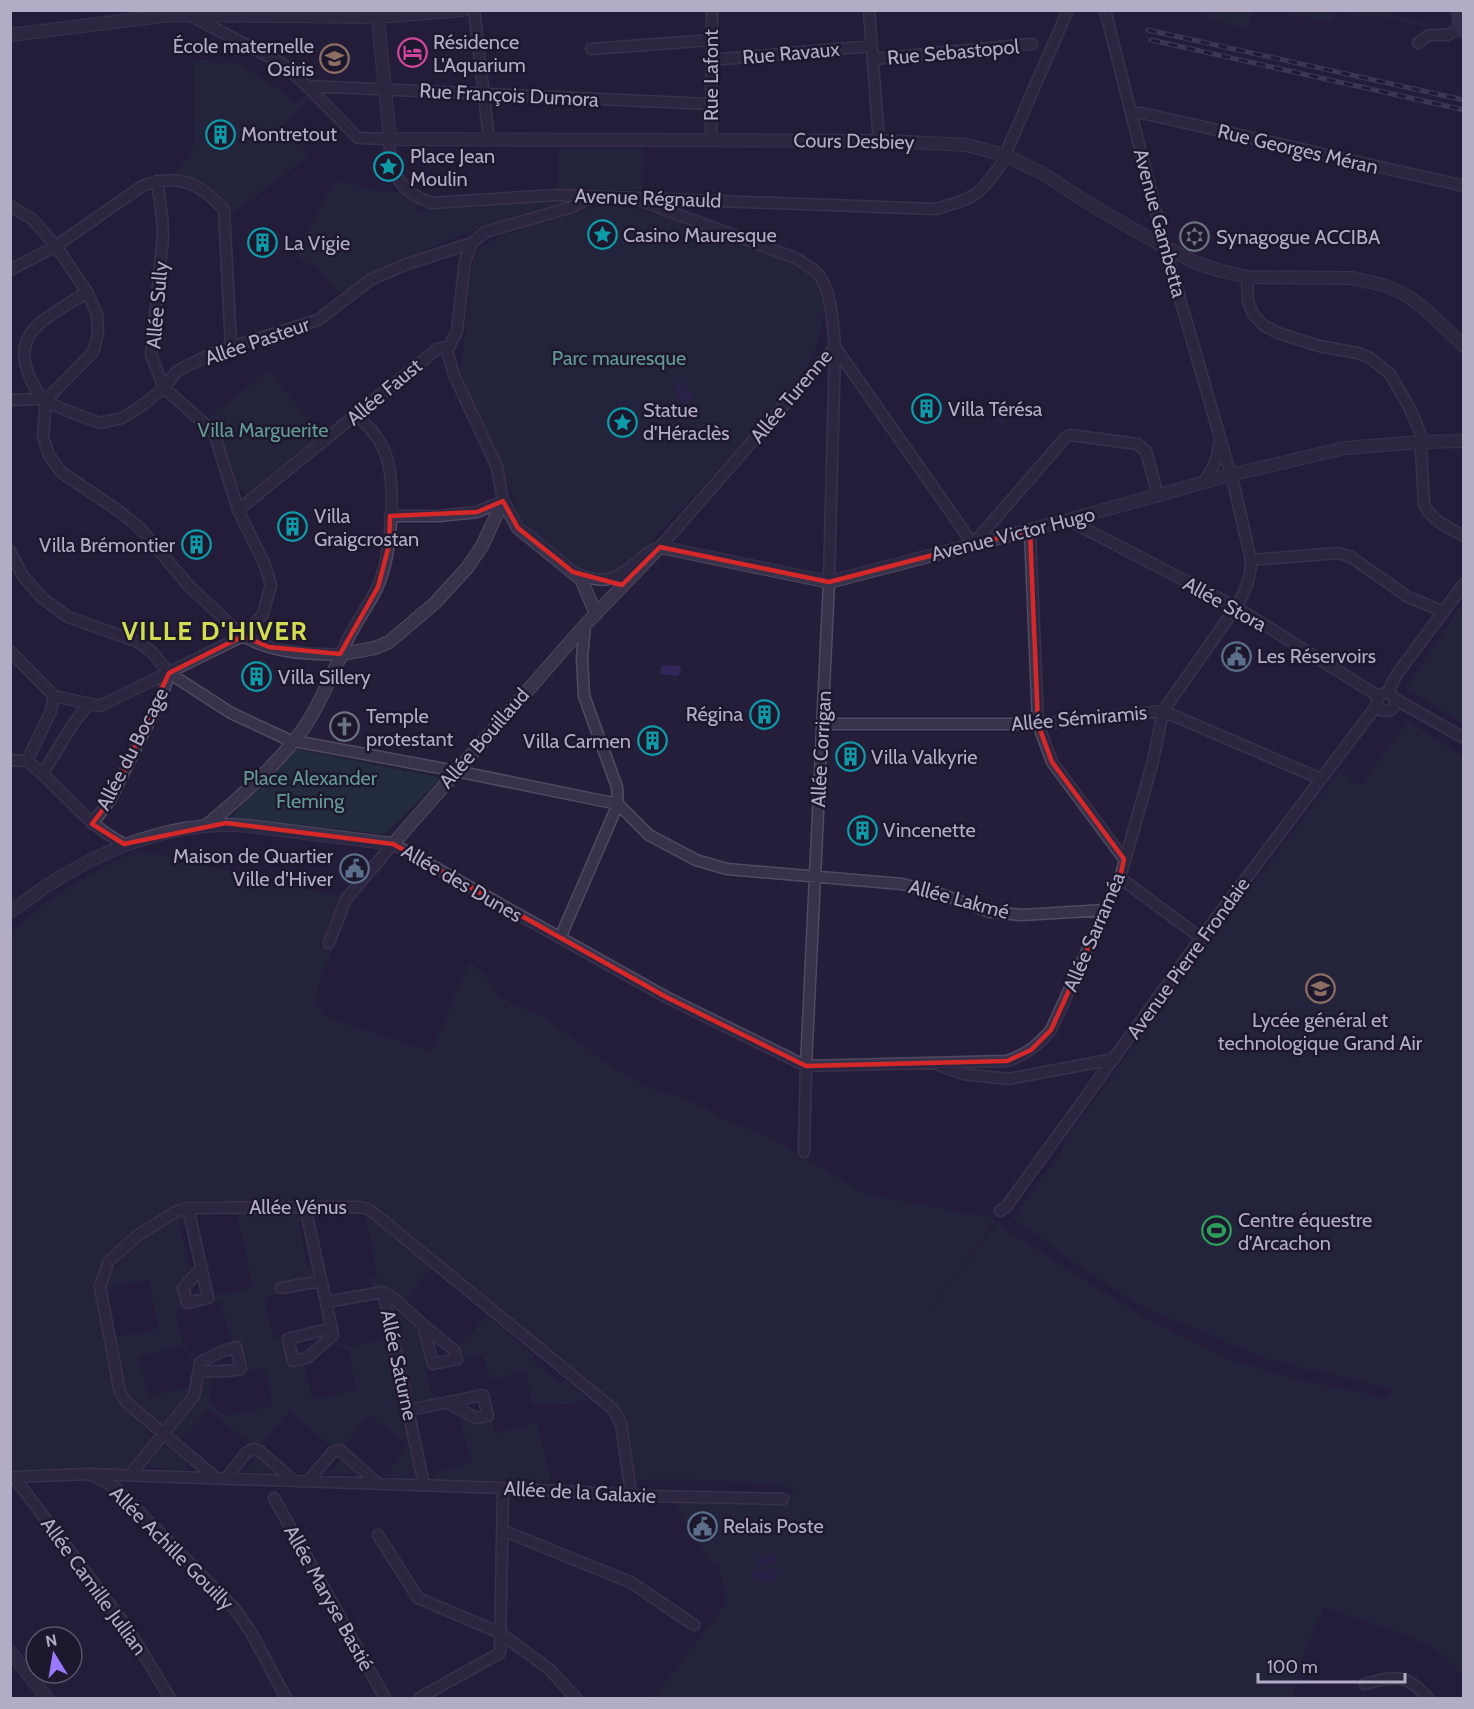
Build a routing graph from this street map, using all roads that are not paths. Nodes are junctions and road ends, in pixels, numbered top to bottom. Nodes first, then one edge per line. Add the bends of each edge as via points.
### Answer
1 (463, 10) edge
2 (474, 10) edge
3 (712, 10) edge
4 (869, 10) edge
5 (1068, 10) edge
6 (1106, 10) edge
7 (1459, 11) edge
8 (189, 13) edge
9 (378, 14) edge
10 (230, 15) junction
11 (1462, 29) edge
12 (10, 35) edge
13 (229, 35) junction
14 (711, 40) junction
15 (1418, 43) dead end
16 (1032, 44) dead end
17 (872, 46) junction
18 (591, 49) dead end
19 (873, 59) junction
20 (711, 60) junction
21 (307, 86) junction
22 (386, 89) junction
23 (485, 95) junction
24 (711, 104) junction
25 (1132, 114) junction
26 (390, 139) junction
27 (489, 139) junction
28 (711, 140) junction
29 (879, 141) junction
30 (1005, 155) junction
31 (156, 181) junction
32 (1464, 186) edge
33 (594, 196) junction
34 (630, 196) junction
35 (10, 206) edge
36 (472, 243) junction
37 (56, 246) junction
38 (1166, 247) junction
39 (10, 270) edge
40 (1246, 277) junction
41 (87, 292) junction
42 (231, 346) junction
43 (1464, 346) edge
44 (448, 347) junction
45 (835, 347) junction
46 (164, 387) junction
47 (10, 400) edge
48 (44, 400) junction
49 (357, 415) junction
50 (1219, 434) junction
51 (1464, 441) edge
52 (1421, 442) junction
53 (1213, 470) junction
54 (1230, 475) junction
55 (1203, 483) junction
56 (1158, 496) junction
57 (503, 501) junction
58 (238, 510) junction
59 (390, 516) junction
60 (1068, 520) junction
61 (1030, 530) junction
62 (1464, 536) edge
63 (973, 544) junction
64 (660, 547) junction
65 (10, 551) edge
66 (1251, 560) junction
67 (573, 572) junction
68 (609, 579) junction
69 (829, 582) junction
70 (1464, 584) edge
71 (614, 595) junction
72 (1236, 607) junction
73 (1444, 612) junction
74 (596, 614) junction
75 (585, 625) junction
76 (243, 636) junction
77 (10, 651) edge
78 (342, 654) junction
79 (170, 673) junction
80 (54, 696) junction
81 (1385, 698) junction
82 (89, 704) junction
83 (1163, 711) junction
84 (823, 724) junction
85 (1038, 724) junction
86 (1464, 738) edge
87 (294, 741) junction
88 (10, 760) edge
89 (27, 761) junction
90 (456, 771) junction
91 (42, 773) junction
92 (1321, 779) junction
93 (618, 804) junction
94 (92, 824) junction
95 (207, 825) junction
96 (124, 844) junction
97 (393, 844) junction
98 (1124, 859) junction
99 (814, 877) junction
100 (1120, 878) junction
101 (1105, 910) junction
102 (10, 911) edge
103 (560, 938) junction
104 (1201, 938) junction
105 (329, 943) dead end
106 (1114, 1059) junction
107 (936, 1064) junction
108 (806, 1066) junction
109 (804, 1152) dead end
110 (305, 1207) junction
111 (188, 1208) junction
112 (1000, 1211) dead end
113 (201, 1269) dead end
114 (321, 1281) junction
115 (281, 1288) dead end
116 (384, 1292) junction
117 (326, 1302) junction
118 (423, 1325) dead end
119 (331, 1328) dead end
120 (199, 1372) dead end
121 (448, 1402) dead end
122 (409, 1410) junction
123 (163, 1435) junction
124 (89, 1474) junction
125 (130, 1475) junction
126 (12, 1477) edge
127 (221, 1478) junction
128 (294, 1481) junction
129 (308, 1481) junction
130 (377, 1484) junction
131 (424, 1485) junction
132 (503, 1488) junction
133 (631, 1494) junction
134 (274, 1498) dead end
135 (783, 1499) dead end
136 (502, 1530) junction
137 (378, 1535) dead end
138 (693, 1625) dead end
139 (500, 1633) junction
140 (10, 1651) edge
141 (1365, 1684) dead end
142 (46, 1698) edge
143 (170, 1698) edge
144 (286, 1698) edge
145 (385, 1698) edge
146 (419, 1698) edge
147 (576, 1698) edge
148 (1428, 1698) edge

1 - 9 street
2 - 23 street
3 - 14 street, Rue Lafont
4 - 17 street
5 - 30 street
6 - 25 street, Avenue Gambetta
7 - 11 main road
8 - 10 street
8 - 12 street
8 - 13 street, Cours Desbiey
9 - 10 street
9 - 22 street
10 - 13 street via 223,27
11 - 15 street via 1447,35 1429,35
13 - 21 street, Cours Desbiey via 280,62
14 - 18 street
14 - 20 street, Rue Lafont
16 - 19 street, Rue Sebastopol
17 - 19 street
17 - 20 street, Rue Ravaux
19 - 29 street
20 - 24 street, Rue Lafont
21 - 22 street, Rue François Dumora
21 - 26 street, Cours Desbiey via 358,138
22 - 23 street, Rue François Dumora
22 - 26 street
23 - 24 street, Rue François Dumora
23 - 27 street
24 - 28 street, Rue Lafont
25 - 32 street, Rue Georges Méran via 1142,113
25 - 38 street, Avenue Gambetta
26 - 27 street, Cours Desbiey
26 - 33 street, Avenue Régnauld via 389,154 396,176 403,187 422,200 444,203
27 - 28 street, Cours Desbiey
28 - 29 street, Cours Desbiey
29 - 30 street, Cours Desbiey via 966,145
30 - 34 street, Avenue Régnauld via 989,182 972,198 936,209
30 - 38 street, Cours Desbiey
31 - 37 street via 142,186
31 - 42 street via 185,181 202,189 224,210
31 - 46 street, Allée Sully via 163,236 151,354
33 - 34 street, Avenue Régnauld
33 - 36 street, Allée Pasteur via 572,207 485,232
34 - 45 street, Allée Turenne via 798,260 818,273 832,313
35 - 37 street via 32,219
36 - 42 street, Allée Pasteur via 370,280 318,320
36 - 44 street via 465,261 457,331
37 - 39 street
37 - 41 street
38 - 40 street, Cours Desbiey via 1194,262
38 - 50 street, Avenue Gambetta
40 - 43 street, Cours Desbiey via 1352,278 1387,286 1425,309
40 - 52 street via 1248,301 1263,325 1320,346 1358,353 1390,374 1409,407
41 - 48 street via 97,314 98,334 93,352
41 - 48 street via 32,327 24,339 21,350 25,367
42 - 46 street, Allée Pasteur via 177,371
44 - 49 street, Allée Faust via 437,349
44 - 57 street via 454,375 497,467
45 - 63 street
45 - 64 street, Allée Turenne
45 - 69 street, Allée Corrigan
46 - 48 street, Allée Pasteur via 122,418 100,423
46 - 58 street, Allée Sully via 215,436
47 - 48 street, Allée Pasteur
48 - 76 street via 43,437 61,472 140,528 189,586
49 - 58 street, Allée Faust
49 - 59 street via 384,449 390,473
50 - 53 street, Avenue Gambetta
50 - 54 street, Avenue Gambetta
51 - 52 street, Avenue Victor Hugo
52 - 54 street, Avenue Victor Hugo via 1345,448
52 - 62 street via 1424,504 1428,513
53 - 54 street
53 - 55 street, Avenue Gambetta
54 - 55 street, Avenue Victor Hugo
54 - 66 street, Avenue Gambetta
55 - 56 street, Avenue Victor Hugo
56 - 60 street, Avenue Victor Hugo
56 - 63 street via 1142,446 1070,435
57 - 59 street via 477,512
57 - 67 street via 518,528
57 - 78 street via 482,546 435,603 389,642
58 - 76 street, Allée Sully via 271,585 263,614
59 - 78 street via 389,545 378,587
60 - 61 street, Avenue Victor Hugo
60 - 72 street, Allée Stora
61 - 63 street, Avenue Victor Hugo
61 - 85 street, Allée Sarraméa
63 - 69 street, Avenue Victor Hugo
64 - 68 street via 649,551 623,574
64 - 69 street, Avenue Victor Hugo
64 - 71 street, Allée Bouillaud
65 - 79 street via 23,576 42,598 68,617 138,642
66 - 72 street via 1250,578
66 - 73 street via 1338,553 1351,557 1408,597
67 - 68 street via 596,580
67 - 74 street via 581,579
68 - 71 street via 615,582
69 - 84 street, Allée Corrigan
70 - 73 street, Avenue Pierre Frondaie
71 - 74 street, Allée Bouillaud
72 - 81 street, Allée Stora
72 - 83 street
73 - 81 street, Avenue Pierre Frondaie via 1397,674
74 - 75 street, Allée Bouillaud
75 - 90 street, Allée Bouillaud
75 - 93 street via 584,696 617,787
76 - 78 street via 269,647
76 - 79 street
77 - 80 street
78 - 87 street
79 - 82 street via 100,706
79 - 87 street via 231,713
79 - 94 street, Allée du Bocage via 110,800
80 - 82 street
80 - 89 street
81 - 86 street, Allée Stora
81 - 92 street, Avenue Pierre Frondaie
82 - 91 street
83 - 85 street, Allée Sémiramis
83 - 92 street, Allée Sémiramis
83 - 98 street
84 - 85 street, Allée Sémiramis
84 - 99 street, Allée Corrigan
85 - 98 street, Allée Sarraméa via 1052,762
87 - 90 street
87 - 95 street via 246,792
88 - 89 street
89 - 91 street
90 - 93 street
90 - 97 street, Allée Bouillaud
91 - 94 street
92 - 104 street, Avenue Pierre Frondaie
93 - 99 street, Allée Lakmé via 649,835 696,860 727,869
93 - 103 street
94 - 96 street
95 - 96 street, Allée des Dunes
95 - 97 street, Allée des Dunes via 226,823
96 - 102 street, Allée des Dunes via 48,885
97 - 103 street, Allée des Dunes
97 - 105 street, Allée Bouillaud via 346,898
98 - 100 street, Allée Sarraméa
99 - 101 street, Allée Lakmé via 902,884 990,912 1022,915
99 - 108 street, Allée Corrigan
100 - 101 street, Allée Sarraméa
100 - 104 street
101 - 107 street, Allée Sarraméa via 1051,1030 1040,1042 1007,1061
103 - 108 street, Allée des Dunes via 666,997
104 - 106 street, Avenue Pierre Frondaie
106 - 107 street via 1008,1079 963,1074
106 - 112 street, Avenue Pierre Frondaie
107 - 108 street, Allée Sarraméa
108 - 109 street, Allée Corrigan
110 - 111 street, Allée Vénus
110 - 114 street
110 - 133 street, Allée Vénus via 365,1208 375,1214 613,1409 621,1424
111 - 113 street
111 - 123 street, Allée Vénus via 138,1235 109,1262 100,1287 120,1392
114 - 115 street
114 - 117 street
116 - 117 street, Allée Saturne
116 - 118 street
116 - 122 street, Allée Saturne
117 - 119 street
120 - 123 street via 194,1396
121 - 122 street
122 - 131 street, Allée Saturne
123 - 125 street
123 - 127 street
124 - 125 street, Allée de la Galaxie
124 - 126 street, Allée Achille Gouilly
124 - 144 street, Allée Achille Gouilly via 116,1488 236,1609
125 - 127 street, Allée de la Galaxie
126 - 143 street, Allée Camille Jullian via 126,1627
127 - 128 street, Allée de la Galaxie
127 - 128 street via 253,1449 260,1450
128 - 129 street, Allée de la Galaxie
129 - 130 street, Allée de la Galaxie
129 - 130 street via 333,1452 340,1450
130 - 131 street, Allée de la Galaxie
131 - 132 street, Allée de la Galaxie
132 - 133 street, Allée de la Galaxie
132 - 136 street
133 - 135 street, Allée de la Galaxie
134 - 145 street, Allée Maryse Bastié
136 - 138 street via 632,1583
136 - 139 street
137 - 139 street via 418,1598
139 - 146 street via 500,1653
139 - 147 street via 549,1669
140 - 142 street
141 - 148 street via 1395,1676 1417,1685

